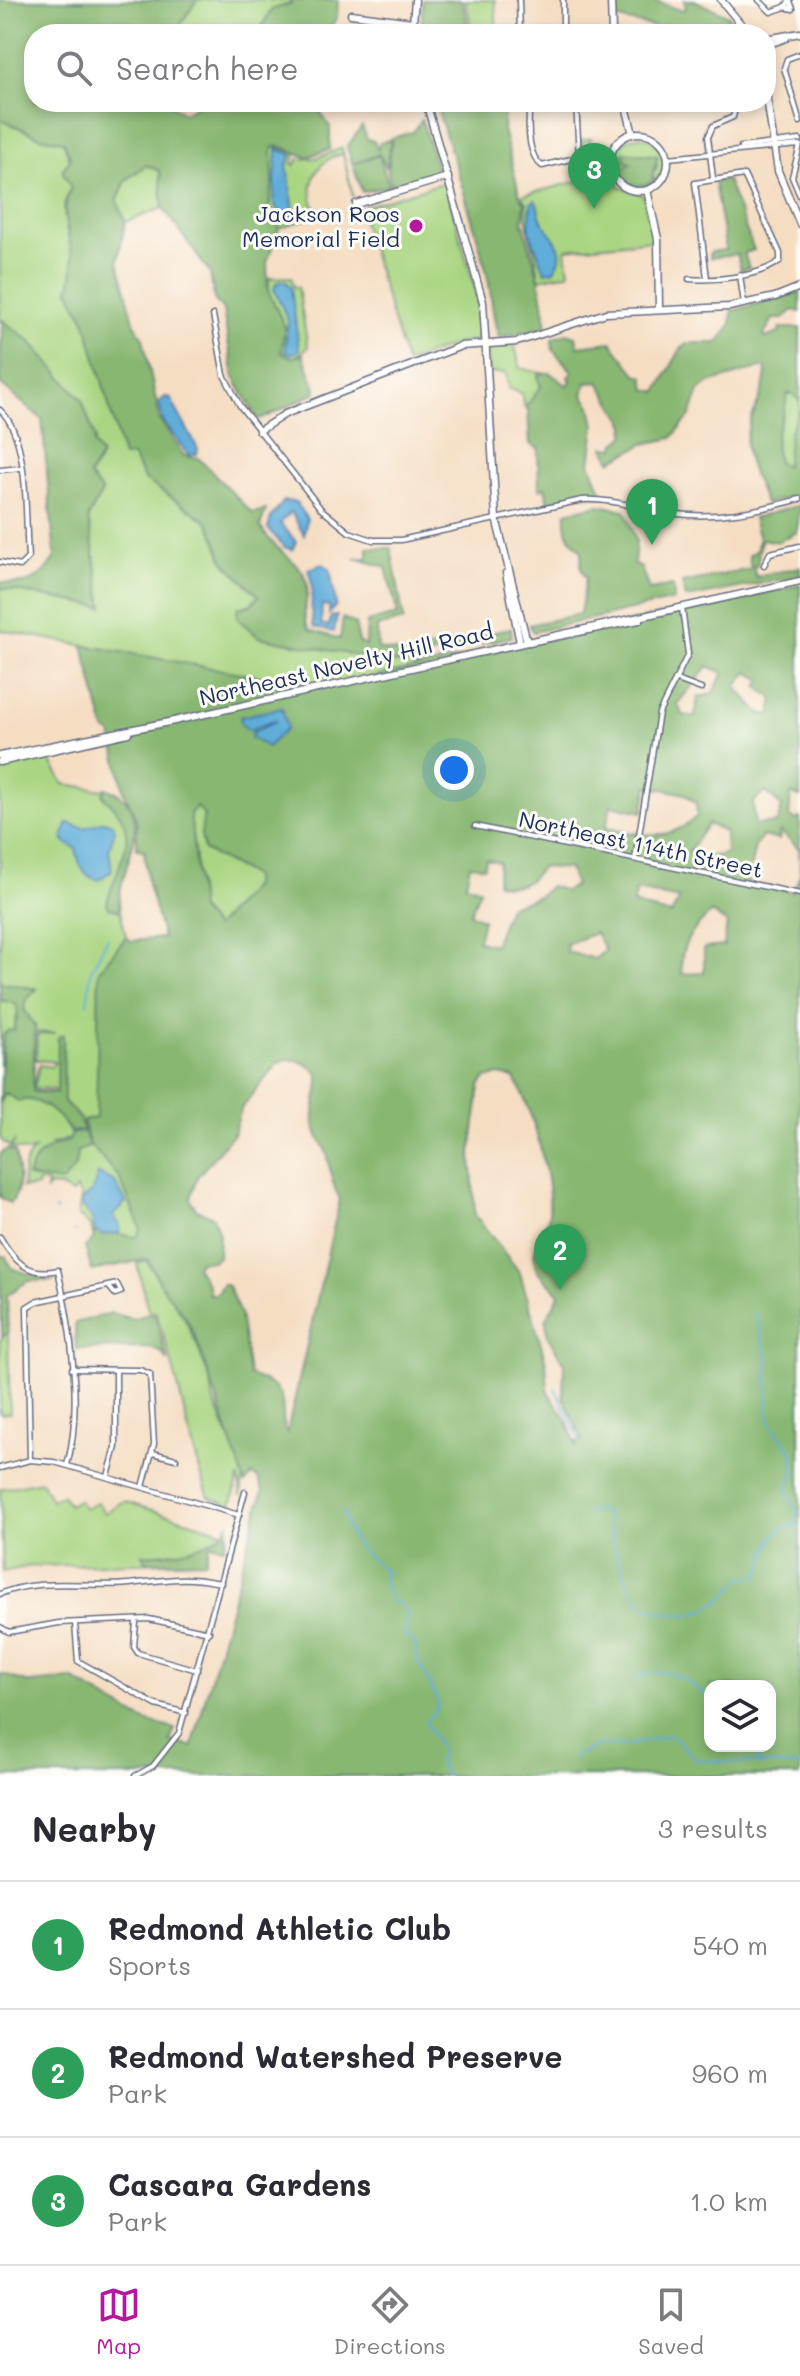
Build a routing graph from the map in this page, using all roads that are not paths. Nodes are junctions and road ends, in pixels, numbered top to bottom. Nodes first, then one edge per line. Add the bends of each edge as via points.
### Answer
1 (415, 0) edge
2 (519, 0) edge
3 (563, 0) edge
4 (611, 0) edge
5 (721, 0) edge
6 (759, 0) edge
7 (790, 0) edge
8 (351, 14) dead end
9 (413, 22) joint
10 (520, 24) edge
11 (563, 24) edge
12 (612, 24) edge
13 (741, 24) edge
14 (796, 34) edge
15 (776, 39) edge
16 (800, 54) edge
17 (429, 112) edge
18 (530, 112) edge
19 (577, 112) edge
20 (628, 112) edge
21 (734, 112) edge
22 (769, 112) edge
23 (800, 122) edge
24 (633, 134) junction
25 (800, 143) edge
26 (773, 144) junction
27 (710, 152) junction
28 (668, 158) junction
29 (448, 177) junction
30 (713, 178) junction
31 (798, 188) edge
32 (647, 190) junction
33 (800, 196) edge
34 (356, 204) dead end
35 (800, 224) edge
36 (740, 275) junction
37 (707, 278) junction
38 (689, 279) dead end
39 (800, 287) edge
40 (744, 304) junction
41 (659, 308) junction
42 (213, 315) dead end
43 (486, 343) junction
44 (0, 411) edge
45 (259, 431) junction
46 (21, 468) junction
47 (0, 470) edge
48 (800, 499) edge
49 (496, 518) junction
50 (800, 546) edge
51 (0, 562) edge
52 (764, 565) dead end
53 (800, 583) edge
54 (682, 608) junction
55 (524, 643) junction
56 (677, 680) junction
57 (701, 689) dead end
58 (174, 721) junction
59 (0, 756) edge
60 (0, 762) edge
61 (475, 826) dead end
62 (635, 859) junction
63 (800, 894) edge
64 (0, 1237) edge
65 (110, 1288) dead end
66 (64, 1298) junction
67 (72, 1369) junction
68 (116, 1370) junction
69 (153, 1453) junction
70 (176, 1459) dead end
71 (30, 1460) junction
72 (67, 1465) junction
73 (0, 1468) edge
74 (108, 1476) junction
75 (143, 1487) junction
76 (245, 1492) dead end
77 (239, 1515) junction
78 (221, 1583) junction
79 (0, 1594) edge
80 (136, 1622) junction
81 (75, 1623) junction
82 (2, 1629) edge
83 (209, 1632) junction
84 (197, 1670) junction
85 (186, 1713) junction
86 (135, 1776) edge

1 - 9 street
2 - 10 street
3 - 11 street
4 - 12 street
5 - 13 street
6 - 7 street via 776,12
8 - 9 street
14 - 15 street
16 - 23 street via 785,62
17 - 29 street
18 - 19 street via 538,164 546,166 577,158
20 - 24 street
21 - 27 street via 713,126
22 - 26 street
24 - 28 street via 657,140
24 - 32 street via 615,147 611,168 625,187
25 - 26 street
25 - 31 street via 792,173
26 - 27 street
26 - 35 street via 782,187
27 - 28 street
27 - 30 street
28 - 32 street via 665,175
29 - 34 street
29 - 43 street via 481,293
30 - 36 street via 744,175 781,258
30 - 37 street via 695,183
31 - 33 street
32 - 41 street via 658,239
36 - 37 street
36 - 40 street
37 - 38 street
39 - 40 street
40 - 41 street
41 - 43 street via 596,315 540,336
42 - 45 street via 224,375
43 - 45 street via 433,356 285,414
43 - 49 street
44 - 46 street via 17,433
45 - 49 street via 321,509 349,532 373,540 401,540
46 - 47 street
46 - 51 street via 28,558 25,563
48 - 49 street via 706,516 591,499
49 - 55 street
50 - 52 street via 770,553
53 - 54 street, Northeast Novelty Hill Road
54 - 55 street, Northeast Novelty Hill Road
54 - 56 street via 689,646
55 - 58 street, Northeast Novelty Hill Road
56 - 57 street
56 - 62 street via 659,713
58 - 59 street, Northeast Novelty Hill Road
58 - 60 street, Northeast Novelty Hill Road
61 - 62 street, Northeast 114th Street
62 - 63 street, Northeast 114th Street
64 - 66 street via 18,1264 40,1272 58,1270
65 - 66 street
66 - 67 street
66 - 71 street via 27,1307
67 - 68 street
67 - 72 street via 73,1441
68 - 69 street via 150,1374
68 - 74 street via 116,1447
69 - 70 street
69 - 75 street
71 - 72 street
71 - 73 street
72 - 74 street
74 - 75 street
75 - 77 street
76 - 77 street
77 - 78 street
78 - 79 street via 183,1576 131,1584 36,1586
78 - 83 street
80 - 81 street
80 - 83 street via 159,1620
80 - 84 street via 138,1653
81 - 82 street
81 - 85 street via 78,1661 156,1705
83 - 84 street
84 - 85 street
85 - 86 street via 176,1741 153,1766

